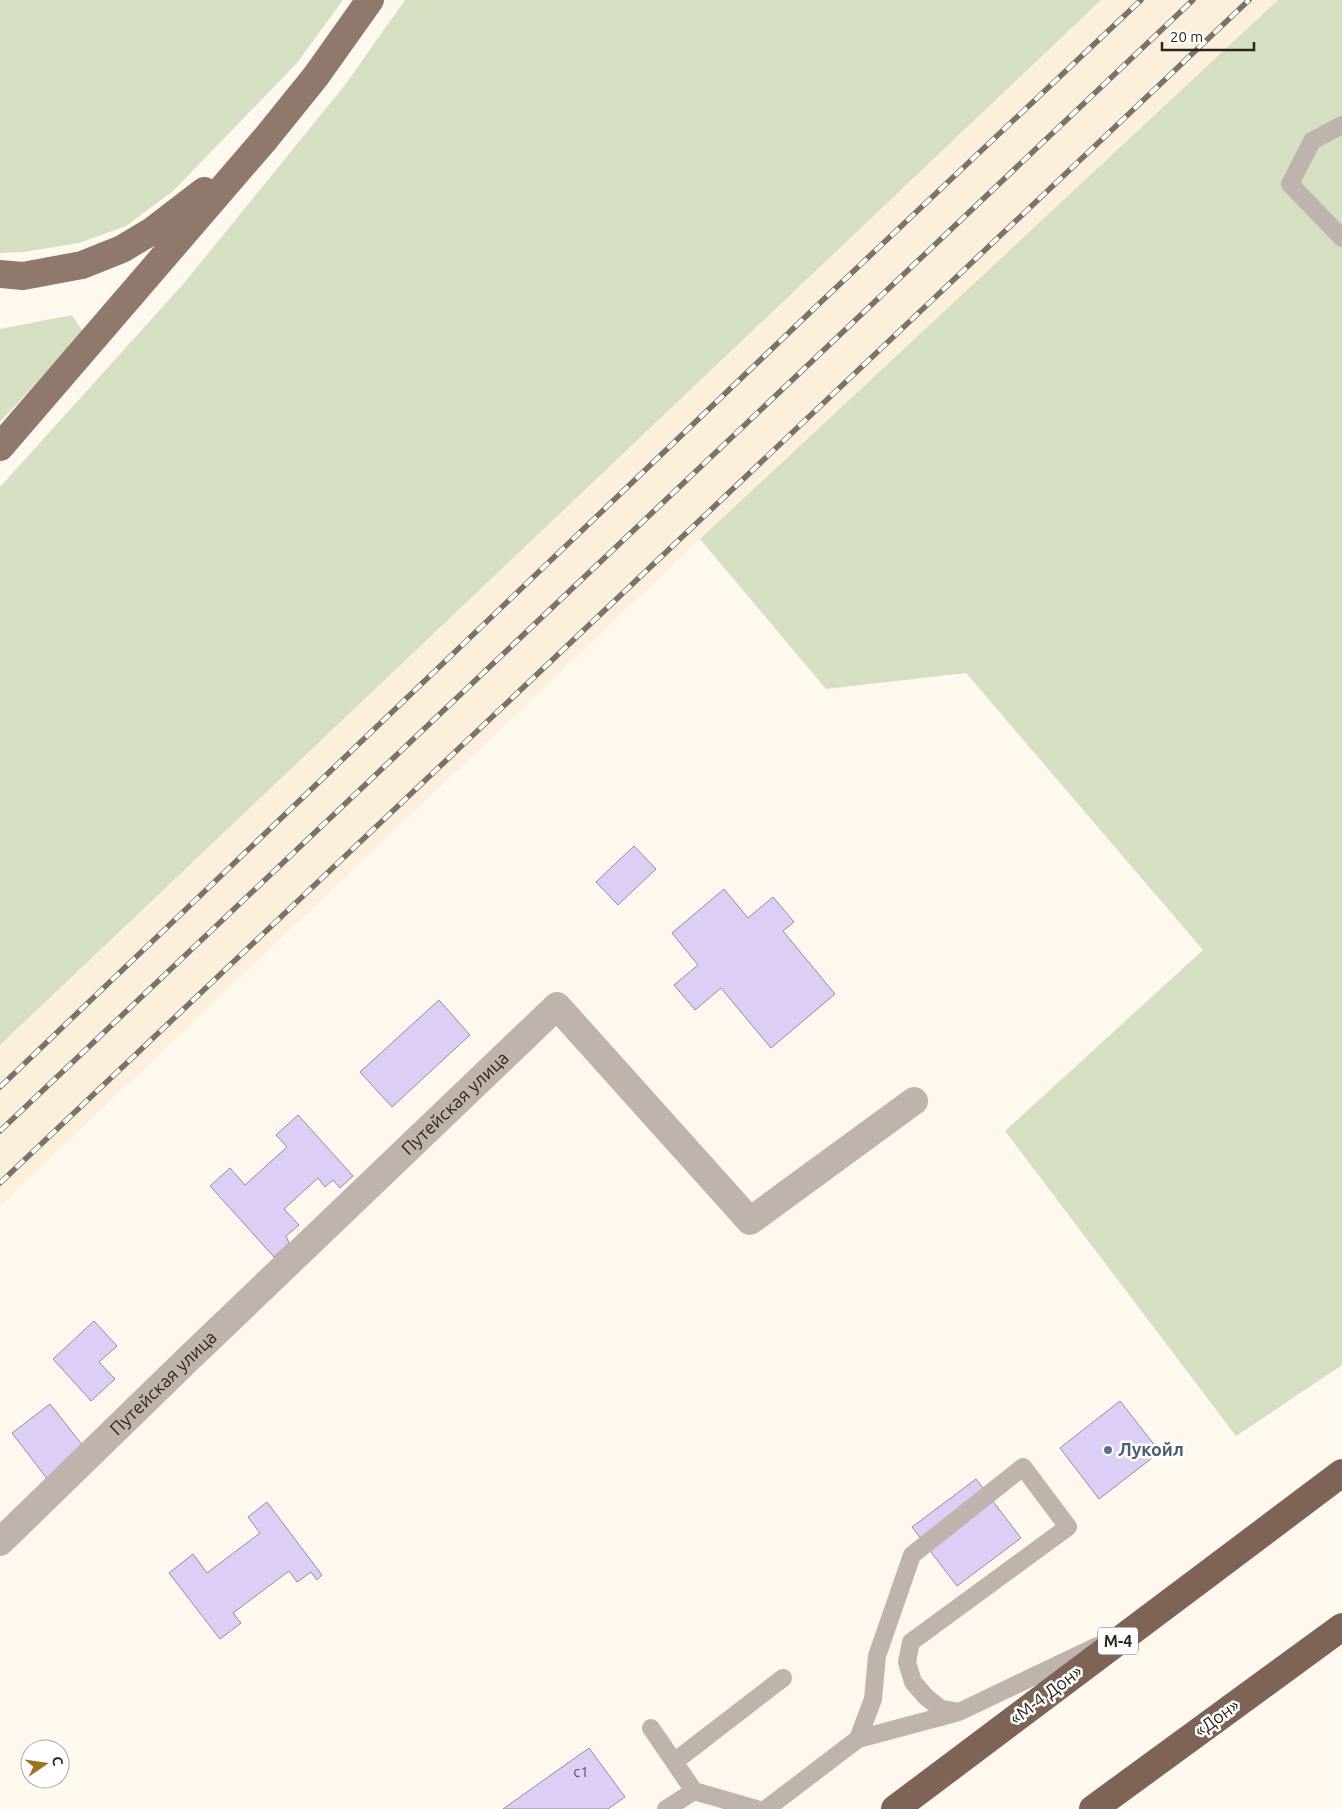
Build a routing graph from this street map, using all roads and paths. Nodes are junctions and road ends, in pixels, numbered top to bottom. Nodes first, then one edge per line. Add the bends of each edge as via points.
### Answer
1 (370, 0) edge
2 (1342, 125) edge
3 (266, 138) junction
4 (1342, 238) edge
5 (0, 274) edge
6 (0, 447) edge
7 (914, 1101) dead end
8 (1342, 1473) edge
9 (0, 1542) edge
10 (1342, 1627) edge
11 (1134, 1629) junction
12 (783, 1678) dead end
13 (958, 1712) junction
14 (651, 1728) dead end
15 (858, 1739) junction
16 (674, 1762) junction
17 (694, 1791) junction
18 (666, 1809) edge
19 (756, 1809) edge
20 (766, 1809) edge
21 (895, 1809) edge
22 (1093, 1809) edge

1 - 3 main road via 316,76
2 - 4 lane via 1312,140 1290,184
3 - 5 main road via 194,200 122,249 82,265 23,276
3 - 6 main road
7 - 9 street, Путейская улица via 750,1221 557,1006
8 - 11 highway, «М-4 Дон» / М-4
10 - 22 highway, «Дон»
11 - 13 lane
11 - 21 highway, «М-4 Дон» / М-4
12 - 16 lane
13 - 15 lane
13 - 15 lane via 941,1709 913,1682 907,1662 911,1642 1068,1527 1023,1467 912,1555 877,1656 873,1699
14 - 16 lane
15 - 20 lane
16 - 17 lane
17 - 18 lane
17 - 19 lane

